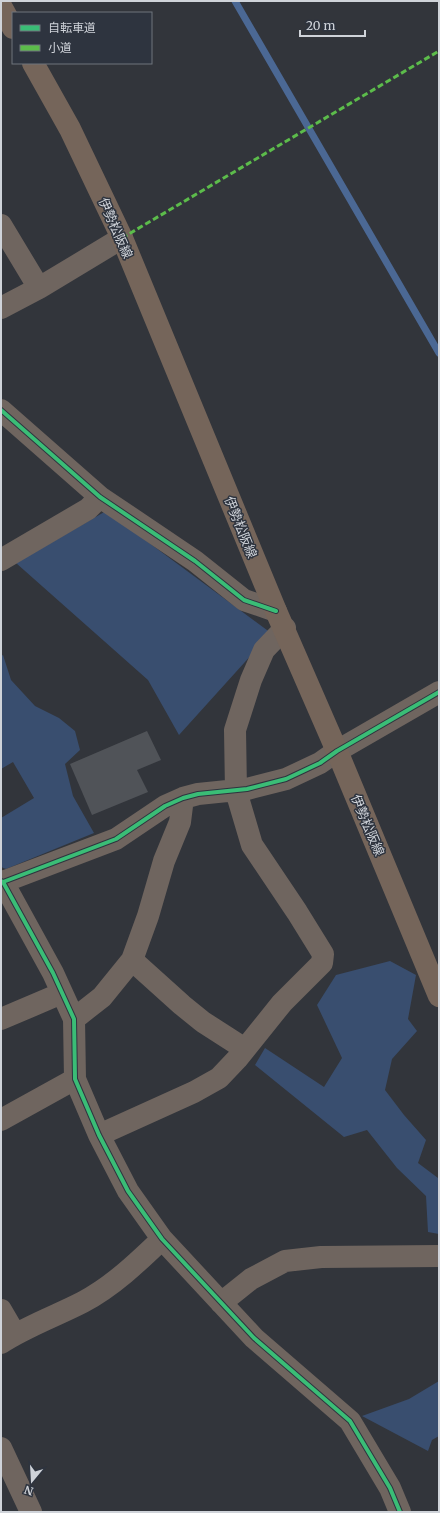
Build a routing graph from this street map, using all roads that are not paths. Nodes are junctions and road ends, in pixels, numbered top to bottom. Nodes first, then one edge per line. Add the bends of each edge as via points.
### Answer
1 (1, 6) edge
2 (12, 26) edge
3 (34, 64) edge
4 (1, 225) edge
5 (122, 238) junction
6 (39, 288) junction
7 (1, 308) edge
8 (1, 410) edge
9 (100, 497) junction
10 (1, 560) edge
11 (280, 620) junction
12 (439, 692) edge
13 (337, 751) junction
14 (236, 791) junction
15 (183, 798) junction
16 (2, 882) edge
17 (132, 960) junction
18 (62, 993) junction
19 (439, 996) edge
20 (74, 1019) junction
21 (1, 1020) edge
22 (245, 1049) junction
23 (75, 1079) junction
24 (1, 1120) edge
25 (99, 1135) junction
26 (162, 1239) junction
27 (439, 1256) edge
28 (221, 1303) junction
29 (1, 1310) edge
30 (8, 1338) edge
31 (1, 1448) edge
32 (399, 1511) edge
33 (31, 1512) edge

1 - 2 main road
3 - 5 main road, 伊勢松阪線 via 70,129
4 - 6 street
5 - 6 street
5 - 11 main road, 伊勢松阪線
6 - 7 street
8 - 9 street
9 - 10 street via 88,509
9 - 11 street via 195,561 244,600
11 - 13 main road, 伊勢松阪線
11 - 14 street via 251,680 235,730
12 - 13 street
13 - 14 street via 320,763 286,778
13 - 19 main road, 伊勢松阪線
14 - 15 street via 198,794
14 - 22 street via 252,845 323,954 322,963 282,1003
15 - 16 street via 165,806 116,839
15 - 17 street via 180,822 164,861
16 - 18 street via 35,938
17 - 20 street via 102,997
17 - 22 street via 203,1022
18 - 20 street
18 - 21 street
20 - 23 street
22 - 25 street via 226,1072 212,1082
23 - 24 street
23 - 25 street
25 - 26 street via 128,1192
26 - 28 street
26 - 30 street via 108,1286 84,1301
27 - 28 street via 321,1257 285,1261 251,1279
28 - 32 street via 254,1338 350,1421 390,1488
29 - 30 street
31 - 33 street

